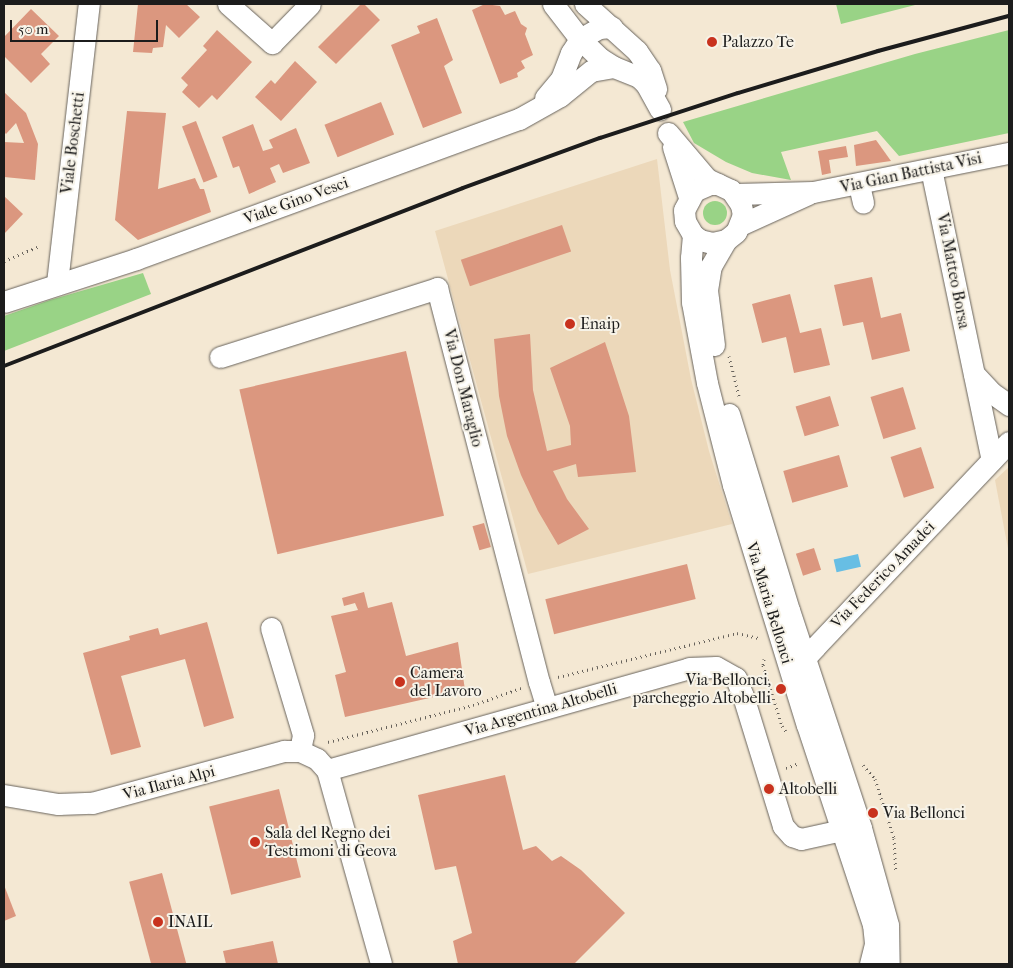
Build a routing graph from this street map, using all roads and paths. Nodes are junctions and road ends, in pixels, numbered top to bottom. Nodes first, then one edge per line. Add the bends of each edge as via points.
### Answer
1 (89, 4) edge
2 (228, 4) edge
3 (310, 4) edge
4 (585, 4) edge
5 (562, 7) edge
6 (612, 27) junction
7 (575, 46) junction
8 (614, 67) junction
9 (580, 78) junction
10 (532, 112) junction
11 (1009, 153) edge
12 (931, 169) junction
13 (727, 189) junction
14 (813, 192) junction
15 (689, 197) junction
16 (733, 233) junction
17 (693, 235) junction
18 (61, 240) junction
19 (4, 261) edge
20 (57, 283) junction
21 (4, 302) edge
22 (728, 350) dead end
23 (220, 357) dead end
24 (973, 374) junction
25 (739, 397) dead end
26 (1009, 405) edge
27 (1009, 442) edge
28 (992, 460) junction
29 (271, 628) dead end
30 (760, 640) dead end
31 (766, 652) dead end
32 (805, 658) junction
33 (538, 682) junction
34 (547, 708) junction
35 (799, 733) junction
36 (301, 743) junction
37 (327, 770) junction
38 (4, 795) edge
39 (842, 830) junction
40 (381, 964) edge
41 (870, 964) edge
42 (888, 964) edge

1 - 18 street, Viale Boschetti
2 - 3 street via 272,43
4 - 6 street
5 - 7 street
6 - 7 street via 599,28
6 - 8 street via 650,70 660,109 639,77
7 - 8 street
7 - 9 street via 585,60
7 - 10 street, Viale Gino Vesci via 561,79
8 - 9 street, Viale Gino Vesci via 601,68
9 - 10 street, Viale Gino Vesci via 560,96
10 - 20 street, Viale Gino Vesci via 136,259
11 - 12 street, Via Gian Battista Visi
12 - 14 street, Via Gian Battista Visi via 861,194
12 - 24 street, Via Matteo Borsa
13 - 14 street, Via Gian Battista Visi
13 - 15 street via 701,187
13 - 15 street, Via Maria Bellonci via 707,180 668,133
13 - 16 street via 742,208
14 - 16 street, Via Gian Battista Visi
15 - 17 street, Via Maria Bellonci via 684,210 685,221
16 - 17 street via 706,242
16 - 32 street, Via Maria Bellonci via 711,266 707,290 711,326 731,421
17 - 35 street, Via Maria Bellonci via 692,302 708,383
18 - 19 path
18 - 20 street, Viale Boschetti
20 - 21 street, Viale Gino Vesci
22 - 25 path
23 - 33 street, Via Don Maraglio via 437,288
24 - 26 street
24 - 28 street, Via Matteo Borsa
27 - 28 street, Via Federico Amadei
28 - 32 street, Via Federico Amadei
29 - 36 street
30 - 33 path via 756,636 737,633
31 - 35 path via 763,665 782,726
32 - 35 street via 800,674 809,703
32 - 42 street, Via Maria Bellonci via 861,828 888,925
33 - 34 street, Via Don Maraglio
33 - 36 path via 473,705 323,743
34 - 37 street, Via Argentina Altobelli
34 - 39 street, Via Argentina Altobelli via 690,668 716,666 736,678 783,826 792,836 801,839
35 - 39 street, Via Maria Bellonci
36 - 37 street
36 - 38 street, Via Ilaria Alpi via 284,751 92,802 58,804
37 - 40 street
39 - 41 street, Via Maria Bellonci via 873,924 875,944

